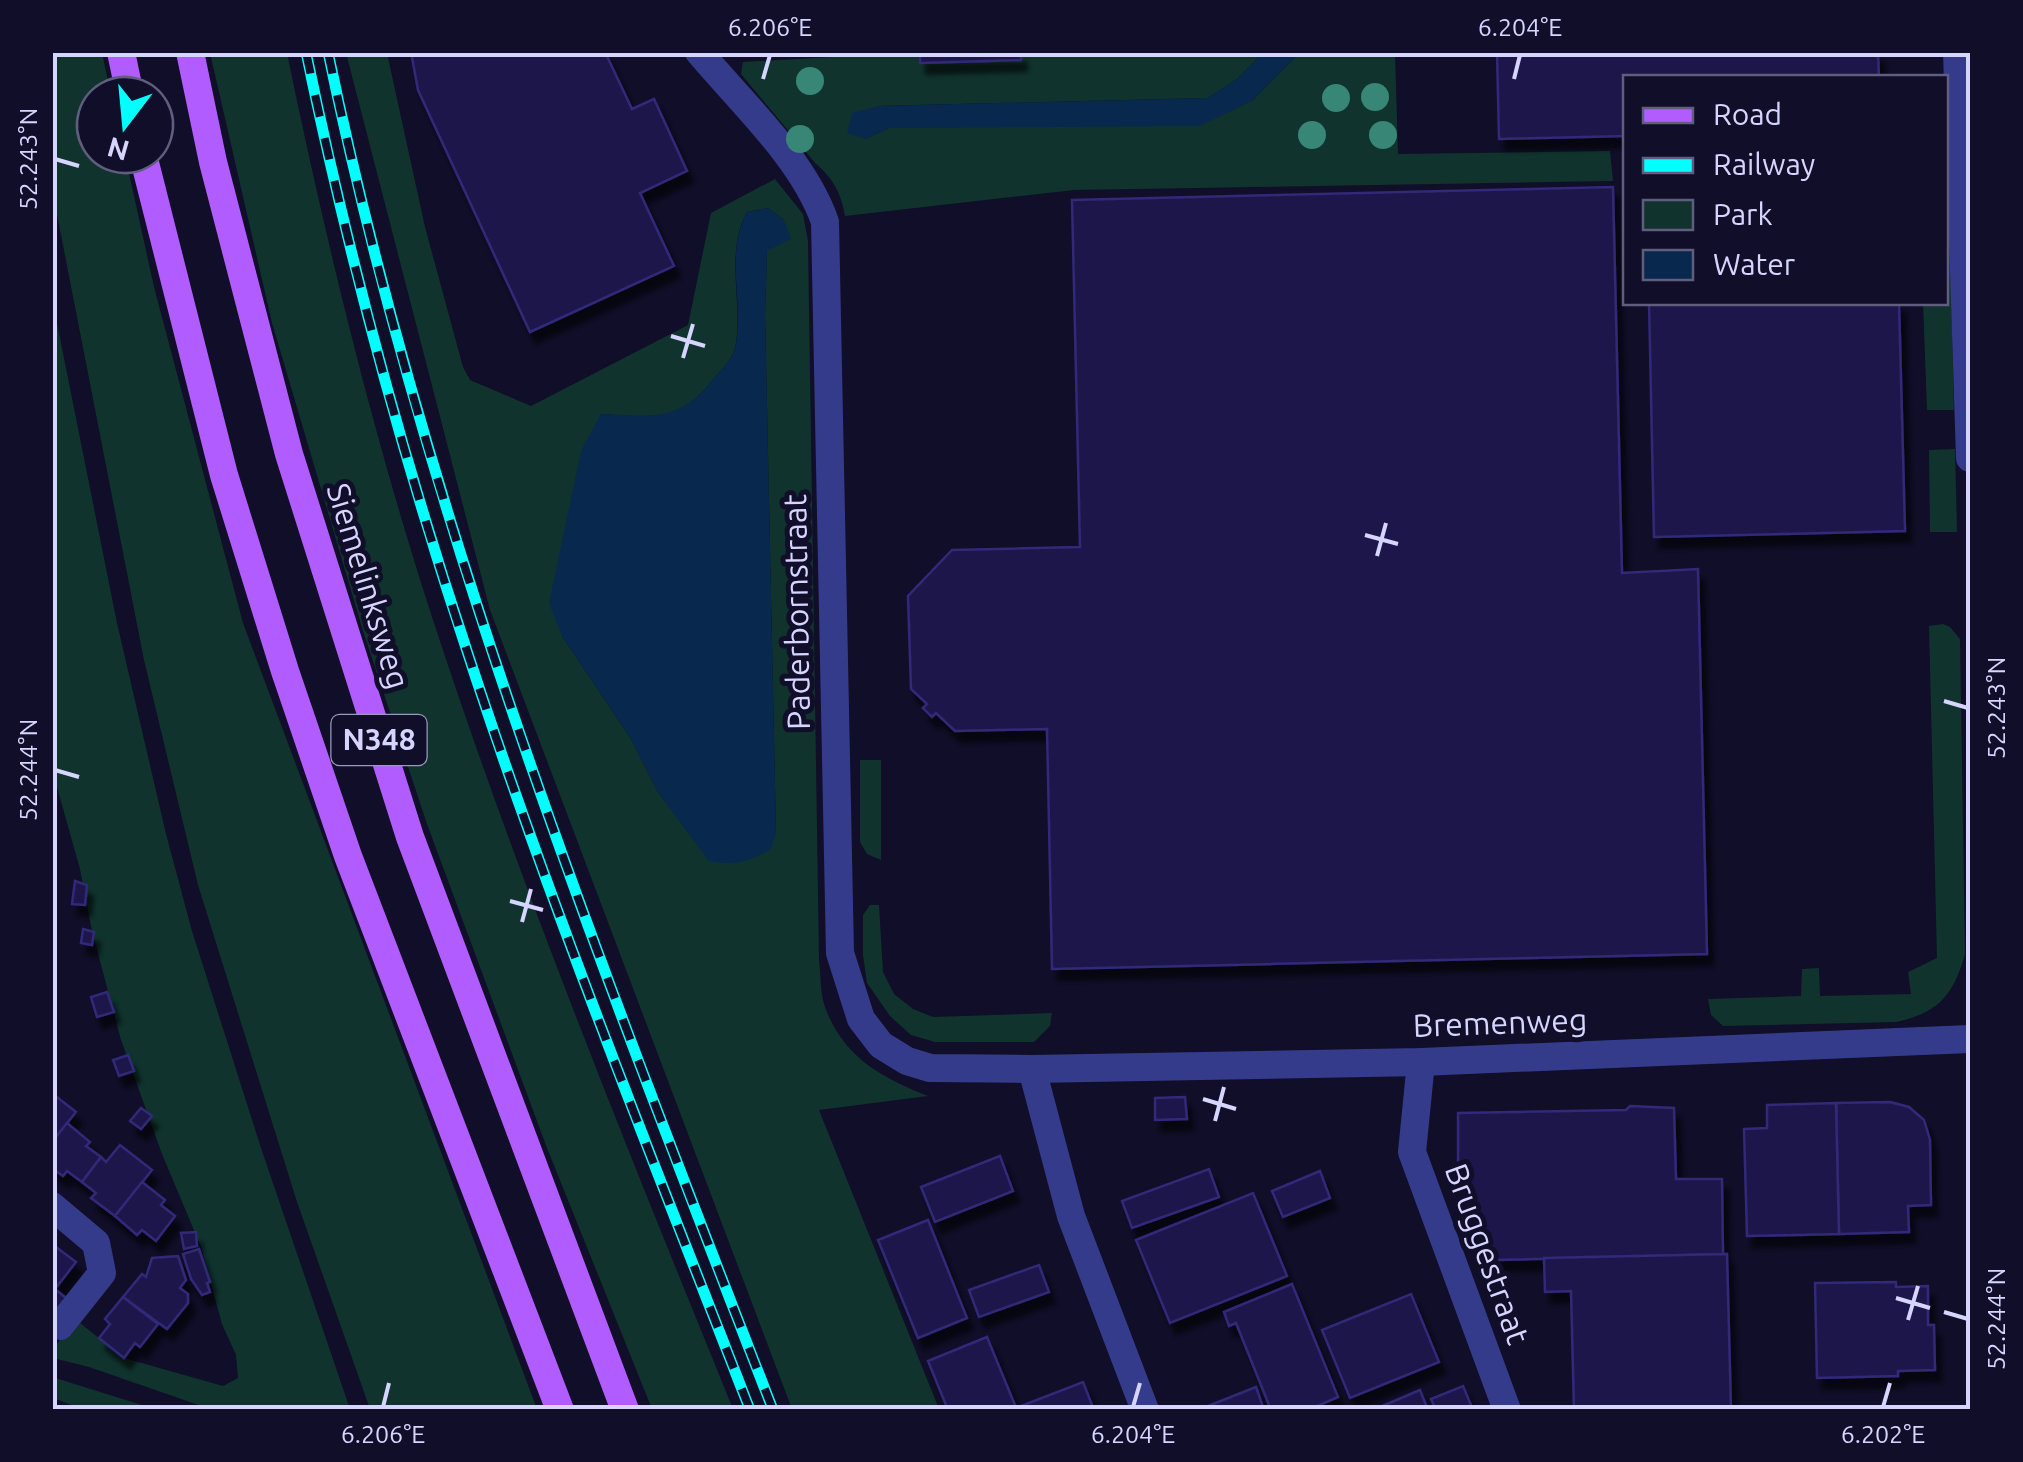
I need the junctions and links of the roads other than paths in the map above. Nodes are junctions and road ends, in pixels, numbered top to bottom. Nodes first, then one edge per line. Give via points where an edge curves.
1 (190, 52) edge
2 (699, 52) edge
3 (1957, 52) edge
4 (148, 175) edge
5 (1970, 458) edge
6 (1970, 1039) edge
7 (1420, 1062) junction
8 (1032, 1069) junction
9 (52, 1206) edge
10 (60, 1326) dead end
11 (560, 1410) edge
12 (625, 1410) edge
13 (1145, 1410) edge
14 (1507, 1410) edge

1 - 12 main road, Siemelinksweg / N348 via 290,454 410,836
2 - 8 street, Paderbornstraat via 796,168 825,222 840,953 848,987 881,1045 908,1061 930,1068
3 - 5 street
4 - 11 main road, N348 via 224,475 284,670 348,856
6 - 7 street, Bremenweg
7 - 8 street, Bremenweg
7 - 14 street, Bruggestraat via 1412,1152
8 - 13 street via 1071,1216
9 - 10 street via 96,1243 102,1273

